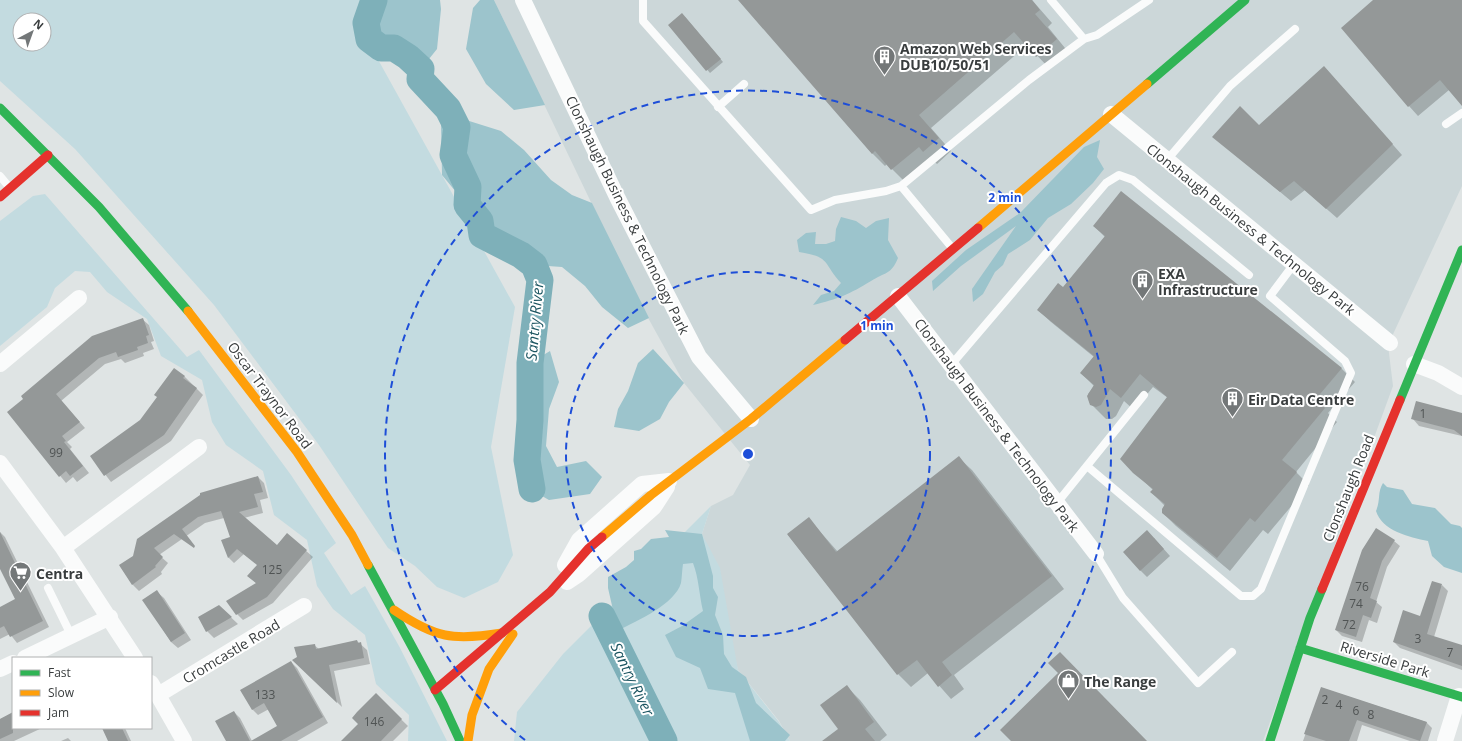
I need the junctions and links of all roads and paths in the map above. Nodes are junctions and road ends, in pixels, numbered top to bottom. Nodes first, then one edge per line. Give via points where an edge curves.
1 (523, 0) edge
2 (643, 0) edge
3 (1051, 0) edge
4 (1228, 0) edge
5 (1245, 0) edge
6 (1143, 2) edge
7 (1236, 8) junction
8 (1295, 29) dead end
9 (1084, 39) junction
10 (744, 84) dead end
11 (718, 107) junction
12 (0, 108) edge
13 (1462, 113) edge
14 (1111, 114) junction
15 (1446, 124) dead end
16 (48, 155) junction
17 (1167, 160) junction
18 (0, 176) edge
19 (901, 186) junction
20 (10, 189) junction
21 (0, 197) edge
22 (954, 249) junction
23 (1462, 250) edge
24 (1294, 264) junction
25 (1249, 275) dead end
26 (898, 296) junction
27 (79, 298) dead end
28 (1390, 344) dead end
29 (0, 364) edge
30 (1414, 364) junction
31 (951, 365) junction
32 (1462, 387) edge
33 (1144, 396) dead end
34 (750, 419) junction
35 (199, 447) dead end
36 (1086, 466) junction
37 (2, 470) edge
38 (671, 481) junction
39 (1056, 502) junction
40 (63, 548) junction
41 (1096, 554) joint
42 (48, 588) dead end
43 (550, 592) junction
44 (304, 606) dead end
45 (391, 608) junction
46 (524, 615) junction
47 (110, 617) junction
48 (503, 633) junction
49 (72, 637) junction
50 (1300, 648) junction
51 (1232, 652) dead end
52 (27, 657) edge
53 (134, 657) edge
54 (12, 663) edge
55 (0, 669) edge
56 (155, 689) edge
57 (435, 690) junction
58 (1460, 697) edge
59 (184, 741) edge
60 (460, 741) edge
61 (468, 741) edge
62 (1270, 741) edge
63 (1445, 741) edge

1 - 34 street, Clonshaugh Business & Technology Park via 618,199 699,357
2 - 11 lane via 643,21
3 - 9 lane
4 - 7 lane
5 - 7 street
6 - 9 lane via 1097,35
7 - 14 street
8 - 17 lane via 1230,86
9 - 19 lane via 1029,80
10 - 11 lane
11 - 19 lane via 811,210 835,200
12 - 16 street, Oscar Traynor Road
13 - 15 lane
14 - 17 street, Clonshaugh Business & Technology Park
14 - 22 street
16 - 20 street
16 - 45 street, Oscar Traynor Road via 99,207 192,316 297,452 352,535
17 - 24 street, Clonshaugh Business & Technology Park
18 - 20 lane
19 - 22 lane
20 - 21 street
22 - 26 street
23 - 30 street, Clonshaugh Road
24 - 28 street, Clonshaugh Business & Technology Park
24 - 36 lane via 1270,296 1345,361 1351,373 1261,589 1253,596 1241,596
25 - 31 lane via 1133,180 1119,175 1106,183
26 - 31 street, Clonshaugh Business & Technology Park
26 - 34 street
27 - 29 street
30 - 32 street via 1438,373
30 - 50 street, Clonshaugh Road
31 - 39 street, Clonshaugh Business & Technology Park
33 - 36 lane
34 - 38 street
35 - 40 street
36 - 39 lane via 1062,498
37 - 40 street
38 - 43 street via 654,507 579,574
38 - 43 street via 642,484 579,540
39 - 41 street, Clonshaugh Business & Technology Park
40 - 47 street
41 - 51 lane via 1123,598 1198,683
42 - 49 lane
43 - 46 street
44 - 56 street, Cromcastle Road
45 - 48 street via 419,628 450,638 474,638
45 - 57 street, Oscar Traynor Road
46 - 48 street
46 - 61 street via 490,669 472,715
47 - 49 street
47 - 53 street
48 - 57 street
49 - 52 street
50 - 58 street, Riverside Park
50 - 62 street, Clonshaugh Road
54 - 55 street
56 - 59 street, Cromcastle Road
57 - 60 street, Oscar Traynor Road
58 - 63 street

